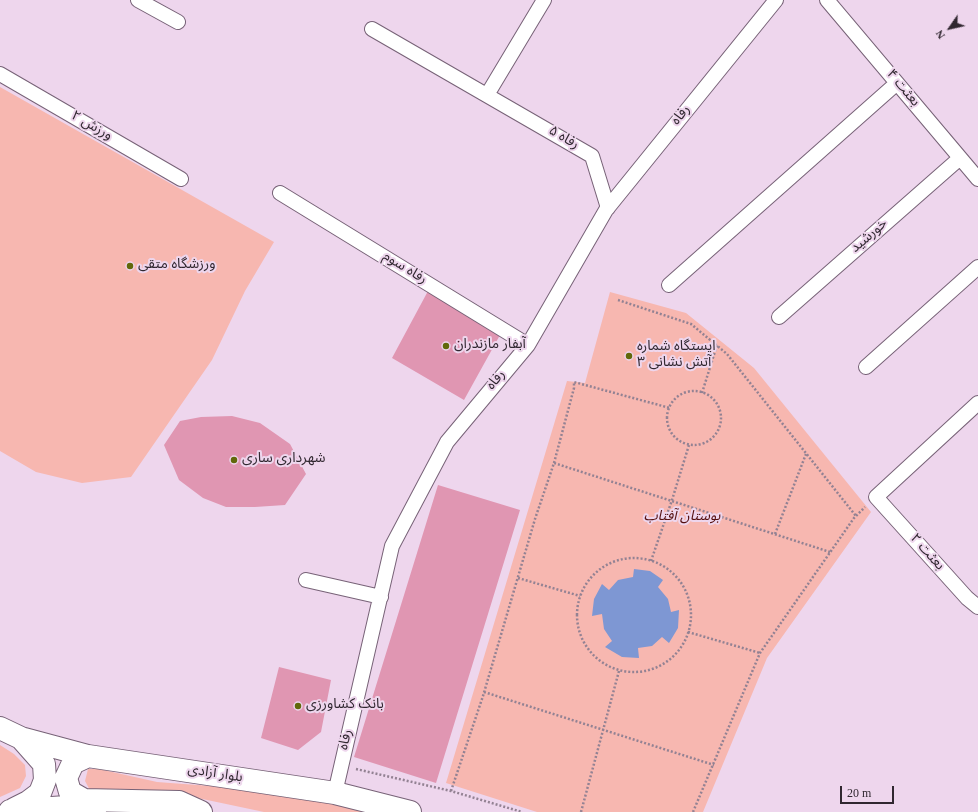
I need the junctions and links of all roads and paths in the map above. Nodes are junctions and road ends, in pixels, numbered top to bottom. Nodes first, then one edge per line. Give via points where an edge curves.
1 (138, 0) edge
2 (544, 0) edge
3 (776, 0) edge
4 (827, 0) edge
5 (178, 22) dead end
6 (372, 29) dead end
7 (0, 74) edge
8 (897, 83) junction
9 (487, 96) junction
10 (960, 158) junction
11 (181, 179) dead end
12 (978, 179) edge
13 (280, 193) dead end
14 (608, 208) junction
15 (978, 267) edge
16 (669, 285) dead end
17 (618, 300) dead end
18 (779, 317) dead end
19 (528, 345) junction
20 (717, 345) junction
21 (866, 367) dead end
22 (702, 393) junction
23 (978, 403) edge
24 (670, 408) junction
25 (689, 445) junction
26 (806, 453) junction
27 (554, 463) junction
28 (876, 497) junction
29 (672, 500) junction
30 (856, 516) junction
31 (775, 534) junction
32 (830, 552) junction
33 (651, 561) junction
34 (518, 578) junction
35 (306, 580) dead end
36 (580, 596) junction
37 (381, 597) junction
38 (978, 608) edge
39 (688, 632) junction
40 (760, 653) junction
41 (619, 671) junction
42 (484, 692) junction
43 (0, 728) edge
44 (603, 730) junction
45 (21, 738) junction
46 (88, 756) junction
47 (714, 765) junction
48 (342, 766) junction
49 (451, 791) junction
50 (335, 793) junction
51 (8, 812) edge
52 (143, 812) edge
53 (201, 812) edge
54 (410, 812) edge
55 (522, 812) edge
56 (581, 812) edge
57 (693, 812) edge

1 - 5 street
2 - 9 street
3 - 14 street, رفاه
4 - 8 street, بعثت ۴
6 - 9 street, رفاه ۵
7 - 11 street, ورزش ۲
8 - 10 street, بعثت ۴
8 - 16 street
9 - 14 street, رفاه ۵ via 592,156
10 - 12 street, بعثت ۴
10 - 18 street, خورشید
13 - 19 street, رفاه سوم
14 - 19 street, رفاه
15 - 21 street
17 - 20 path via 691,324
19 - 37 street, رفاه via 447,442 392,546
20 - 22 path
20 - 26 path
22 - 24 path via 695,391 681,395
22 - 25 path via 710,396 716,403 721,421 719,430 709,441 701,445
23 - 28 street
24 - 25 path via 670,430 676,438
24 - 27 path via 574,382
25 - 29 path
26 - 30 path
26 - 31 path
27 - 29 path
27 - 34 path
28 - 30 path
28 - 38 street, بعثت ۲
29 - 31 path
29 - 33 path
30 - 32 path
31 - 32 path
32 - 40 path
33 - 36 path via 630,558 611,562 596,571
33 - 39 path via 663,565 675,575 687,591 691,605 691,625
34 - 36 path
34 - 42 path
35 - 37 street
36 - 41 path via 576,620 583,643 596,659
37 - 48 street, رفاه
39 - 40 path
39 - 41 path via 682,648 669,662 651,671
40 - 47 path
41 - 44 path
42 - 44 path
42 - 49 path
43 - 45 main road
44 - 47 path
44 - 56 path
45 - 46 main road, بلوار آزادی
45 - 51 main road via 44,764 45,780 40,793
46 - 50 main road, بلوار آزادی
46 - 53 main road via 74,763 66,778 70,792 84,800 179,802
47 - 57 path
48 - 49 path
48 - 50 street, رفاه
49 - 55 path
50 - 54 main road, بلوار آزادی
51 - 52 main road via 80,806

